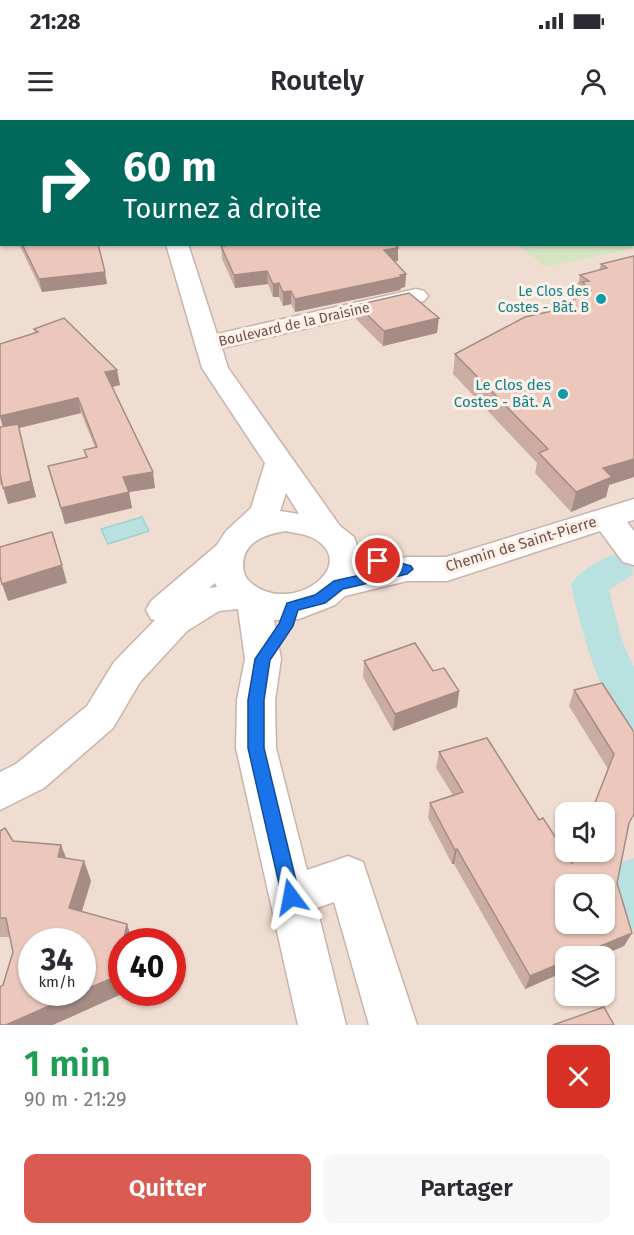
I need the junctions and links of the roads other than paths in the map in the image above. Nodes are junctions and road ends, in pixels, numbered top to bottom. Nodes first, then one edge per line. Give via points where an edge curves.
1 (178, 246) edge
2 (416, 296) edge
3 (208, 344) junction
4 (280, 463) junction
5 (621, 513) edge
6 (332, 535) junction
7 (237, 543) junction
8 (634, 554) edge
9 (407, 569) junction
10 (339, 585) junction
11 (249, 598) junction
12 (292, 607) junction
13 (263, 659) junction
14 (127, 672) junction
15 (0, 792) edge
16 (291, 897) junction
17 (322, 1025) edge
18 (393, 1025) edge

1 - 3 street, Boulevard de la Draisine
2 - 3 street, Boulevard de la Draisine
3 - 4 street, Boulevard de la Draisine via 215,368
4 - 6 street, Boulevard de la Draisine
4 - 7 street via 265,511
5 - 8 street
5 - 9 street, Chemin de Saint-Pierre via 447,569
6 - 7 street via 286,521 265,524
6 - 9 street, Chemin de Saint-Pierre via 378,561
6 - 10 street via 346,555 347,570
7 - 11 street via 225,565 227,576
7 - 14 street via 154,617 135,644
9 - 10 street, Chemin de Saint-Pierre
10 - 12 street via 320,599
11 - 12 street via 272,606
11 - 13 street
11 - 14 street via 211,600 175,622
12 - 13 street via 285,626
13 - 16 street via 256,700 256,748
14 - 15 street via 100,717 30,776
16 - 17 street
16 - 18 street via 348,876

